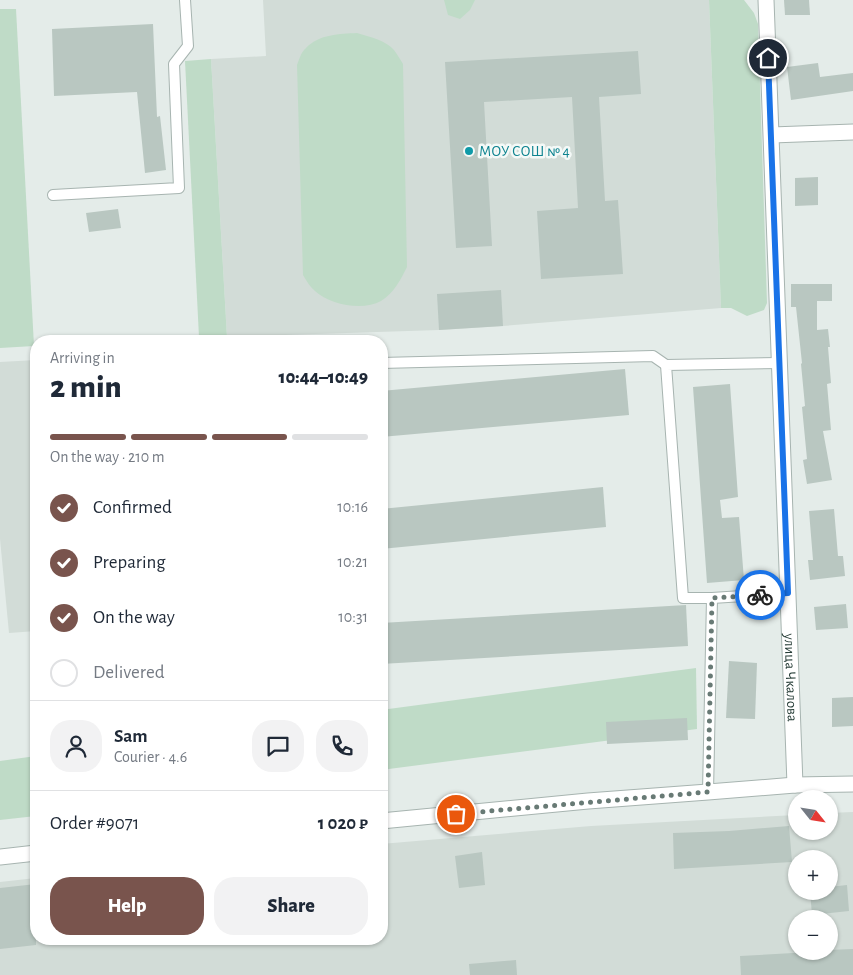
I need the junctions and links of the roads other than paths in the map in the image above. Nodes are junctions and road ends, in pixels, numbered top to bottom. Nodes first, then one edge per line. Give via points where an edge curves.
1 (185, 0) edge
2 (766, 0) edge
3 (853, 132) edge
4 (772, 135) junction
5 (53, 196) dead end
6 (388, 363) edge
7 (780, 363) junction
8 (666, 365) junction
9 (788, 593) junction
10 (712, 598) junction
11 (853, 784) edge
12 (796, 785) junction
13 (708, 792) junction
14 (388, 820) edge
15 (30, 854) edge
16 (0, 857) edge

1 - 5 lane via 188,46 174,64 179,188
2 - 4 street, улица Чкалова
3 - 4 street
4 - 7 street, улица Чкалова
6 - 8 lane via 653,356
7 - 8 lane
7 - 9 street, улица Чкалова
8 - 10 lane via 683,598
9 - 10 lane
9 - 12 street, улица Чкалова
10 - 13 lane
11 - 12 street
12 - 13 street
13 - 14 street
15 - 16 street

